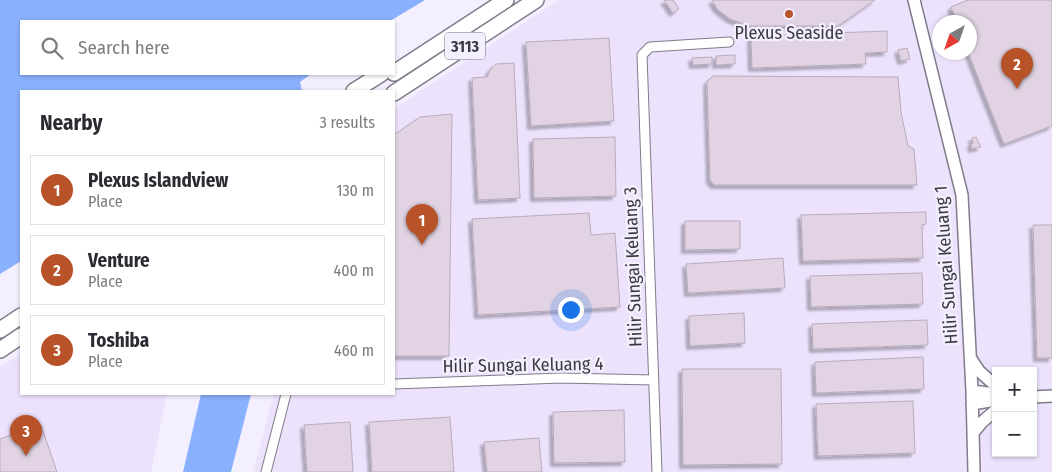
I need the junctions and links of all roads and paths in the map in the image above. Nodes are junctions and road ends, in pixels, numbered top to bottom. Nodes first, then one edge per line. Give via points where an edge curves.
1 (492, 0) edge
2 (506, 0) edge
3 (525, 0) edge
4 (536, 0) edge
5 (914, 0) edge
6 (729, 42) dead end
7 (395, 65) edge
8 (395, 73) edge
9 (380, 75) edge
10 (391, 75) edge
11 (362, 89) edge
12 (387, 90) edge
13 (395, 92) edge
14 (20, 308) edge
15 (20, 317) edge
16 (0, 321) edge
17 (0, 330) edge
18 (20, 330) edge
19 (20, 337) edge
20 (0, 343) edge
21 (0, 350) edge
22 (970, 358) junction
23 (654, 380) junction
24 (992, 382) edge
25 (395, 384) edge
26 (972, 391) junction
27 (992, 394) edge
28 (286, 395) edge
29 (1037, 396) edge
30 (1052, 396) edge
31 (992, 401) edge
32 (972, 404) junction
33 (994, 412) edge
34 (973, 433) junction
35 (266, 472) edge
36 (657, 472) edge
37 (974, 472) edge

1 - 7 highway, 3113
2 - 8 highway, 3113
3 - 12 highway, 3113
4 - 13 highway, 3113
5 - 22 street, Hilir Sungai Keluang 1 via 962,195
6 - 23 street, Hilir Sungai Keluang 3 via 650,47 645,50 642,61
9 - 11 highway, 3113
10 - 11 highway, 3113
14 - 16 highway
15 - 17 highway
18 - 20 highway
19 - 21 highway
22 - 24 street
22 - 26 street, Hilir Sungai Keluang 1
23 - 25 street, Hilir Sungai Keluang 4 via 561,378
23 - 36 street, Hilir Sungai Keluang 3
26 - 27 street
26 - 32 street, Hilir Sungai Keluang 1
28 - 35 street
29 - 30 street
31 - 32 street
32 - 34 street, Hilir Sungai Keluang 1
33 - 34 street
34 - 37 street, Hilir Sungai Keluang 1

